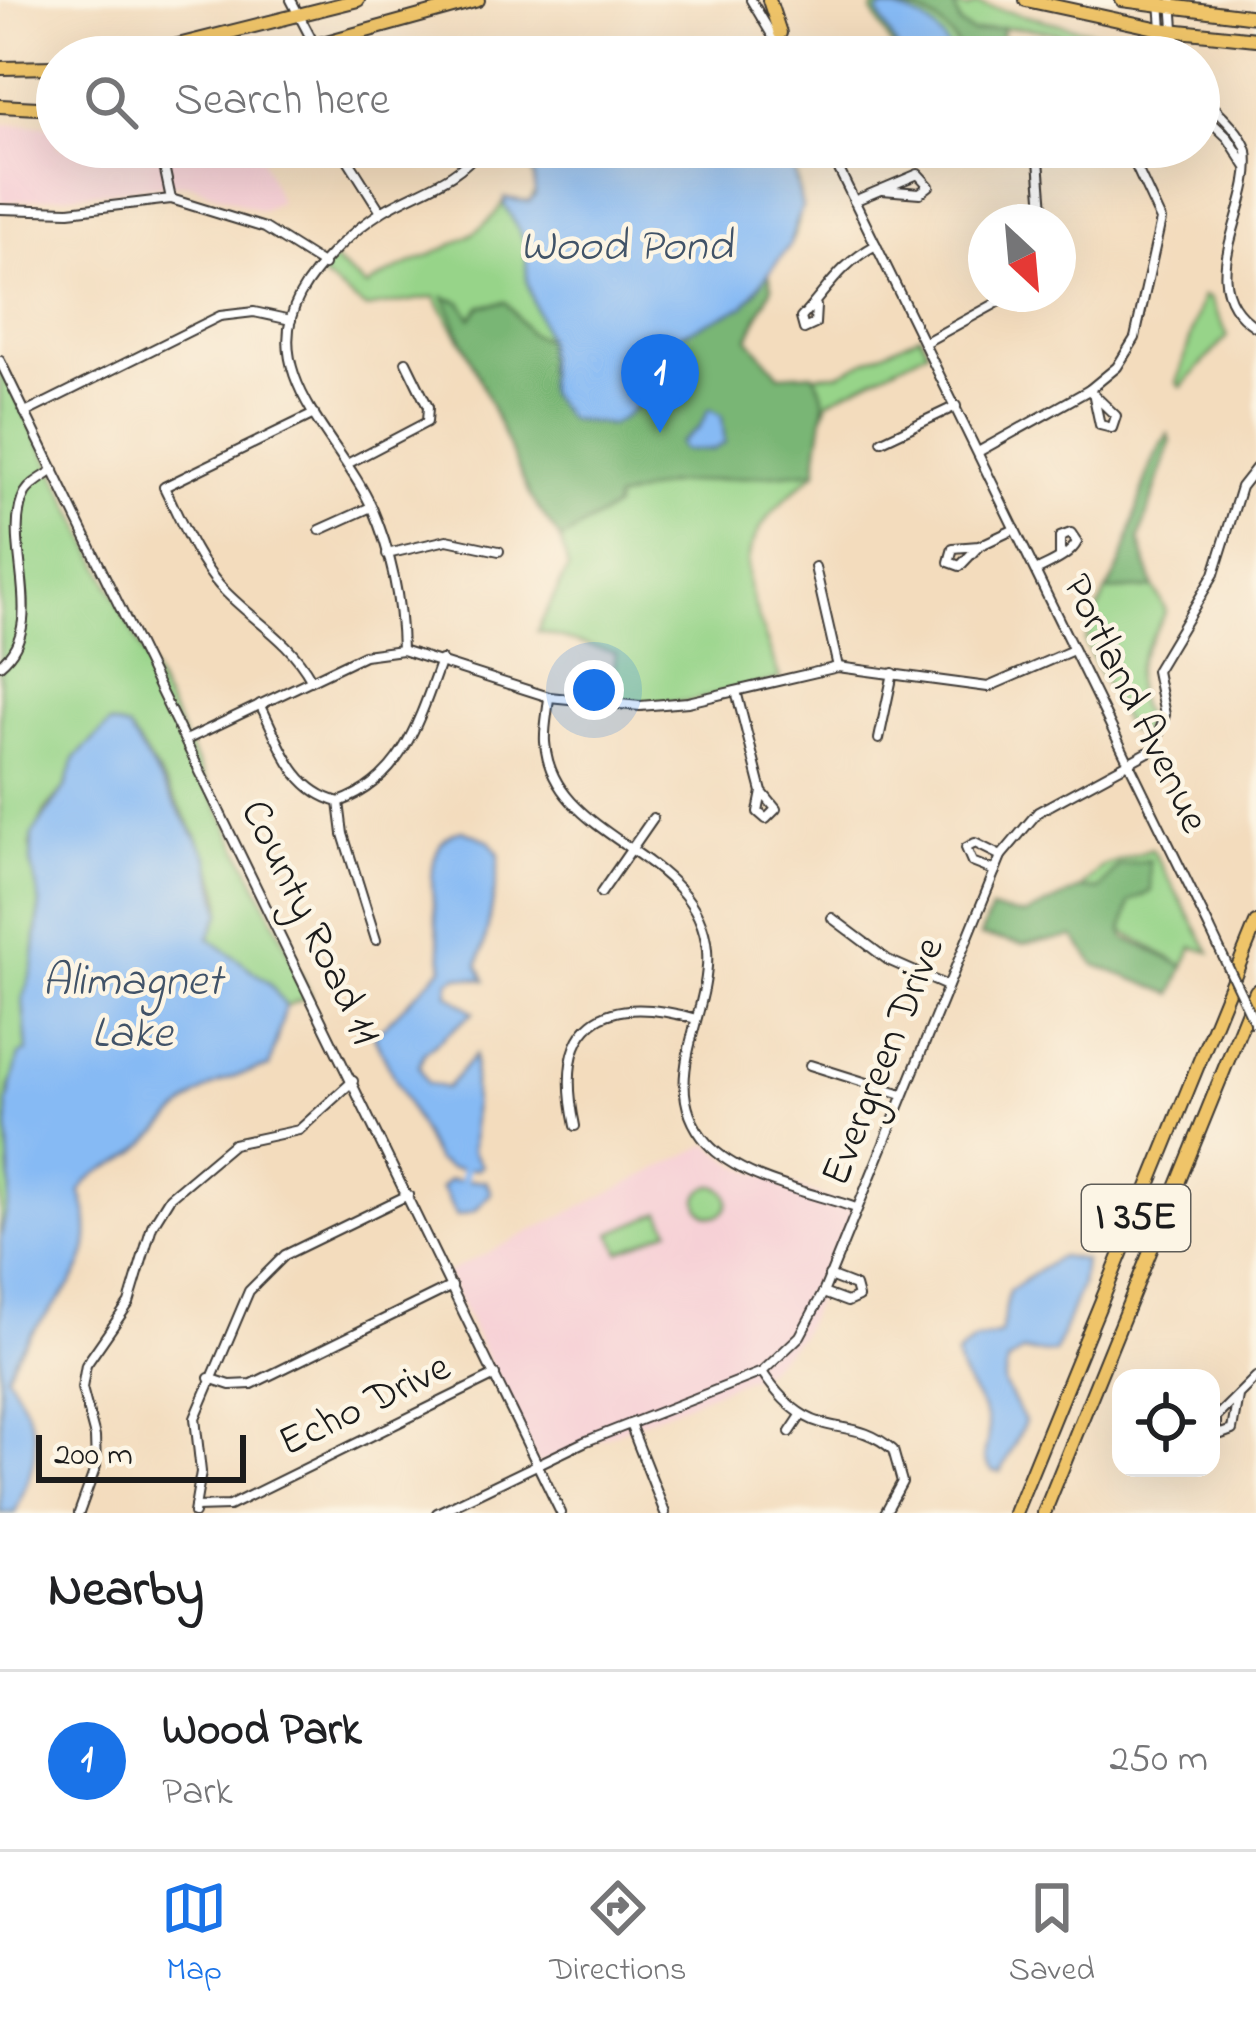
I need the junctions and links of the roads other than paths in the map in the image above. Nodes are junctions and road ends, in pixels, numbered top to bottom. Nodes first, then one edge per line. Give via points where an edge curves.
1 (291, 0) edge
2 (358, 0) edge
3 (478, 0) edge
4 (751, 0) edge
5 (767, 0) edge
6 (1026, 0) edge
7 (1122, 0) edge
8 (1166, 4) edge
9 (298, 14) junction
10 (1256, 17) edge
11 (1166, 30) junction
12 (780, 33) joint
13 (215, 36) edge
14 (310, 36) edge
15 (344, 36) edge
16 (772, 36) edge
17 (780, 36) edge
18 (1166, 36) edge
19 (1168, 36) edge
20 (1256, 39) edge
21 (36, 67) edge
22 (0, 68) edge
23 (0, 106) edge
24 (36, 108) edge
25 (1220, 116) edge
26 (1220, 130) edge
27 (1247, 167) junction
28 (164, 168) edge
29 (353, 168) edge
30 (465, 168) edge
31 (838, 168) edge
32 (1040, 168) edge
33 (1138, 168) edge
34 (882, 190) junction
35 (171, 199) junction
36 (854, 201) junction
37 (1043, 204) edge
38 (0, 209) edge
39 (381, 212) junction
40 (876, 245) junction
41 (324, 265) junction
42 (816, 306) dead end
43 (981, 312) edge
44 (291, 320) junction
45 (1256, 327) edge
46 (924, 344) junction
47 (0, 361) edge
48 (406, 362) dead end
49 (956, 406) junction
50 (25, 412) junction
51 (314, 414) junction
52 (882, 441) dead end
53 (977, 452) junction
54 (346, 464) junction
55 (1256, 467) edge
56 (54, 470) junction
57 (371, 508) junction
58 (1016, 529) junction
59 (320, 530) dead end
60 (979, 546) dead end
61 (499, 551) dead end
62 (387, 554) junction
63 (1060, 557) dead end
64 (815, 567) dead end
65 (1036, 571) junction
66 (402, 650) junction
67 (1072, 650) junction
68 (441, 660) junction
69 (0, 665) edge
70 (838, 667) junction
71 (893, 673) junction
72 (311, 680) junction
73 (736, 691) junction
74 (549, 697) junction
75 (260, 704) junction
76 (879, 739) dead end
77 (186, 740) junction
78 (1130, 763) junction
79 (762, 792) dead end
80 (339, 802) junction
81 (652, 818) dead end
82 (632, 847) junction
83 (1001, 856) junction
84 (995, 871) junction
85 (601, 892) dead end
86 (832, 918) dead end
87 (1256, 922) edge
88 (376, 940) dead end
89 (947, 986) junction
90 (1256, 991) edge
91 (697, 1019) junction
92 (1256, 1026) edge
93 (810, 1065) dead end
94 (353, 1081) junction
95 (902, 1094) junction
96 (575, 1126) dead end
97 (408, 1195) junction
98 (856, 1208) junction
99 (829, 1276) junction
100 (452, 1286) junction
101 (823, 1293) junction
102 (762, 1372) junction
103 (495, 1376) junction
104 (1256, 1377) edge
105 (209, 1378) junction
106 (1238, 1396) junction
107 (800, 1417) junction
108 (630, 1424) junction
109 (790, 1432) dead end
110 (538, 1465) junction
111 (195, 1510) edge
112 (79, 1513) edge
113 (437, 1513) edge
114 (561, 1513) edge
115 (665, 1513) edge
116 (885, 1513) edge
117 (1015, 1513) edge
118 (1044, 1513) edge

1 - 9 street
2 - 9 highway
3 - 15 highway
4 - 16 street
5 - 12 highway
6 - 11 highway
7 - 8 highway
8 - 10 highway
8 - 11 street
9 - 13 highway
9 - 14 street
11 - 18 street
11 - 19 street
11 - 20 highway
12 - 17 street
21 - 22 highway
23 - 24 highway
25 - 27 street via 1238,135
26 - 27 street
27 - 45 street via 1227,283 1233,306
28 - 35 street
29 - 39 street
30 - 39 street
31 - 36 street, Portland Avenue
32 - 37 street
33 - 53 street via 1158,207 1161,235 1135,338 1092,394
34 - 34 street via 920,194 929,186 918,174
34 - 36 street
35 - 38 street via 69,211
35 - 41 street via 266,228
36 - 40 street, Portland Avenue
39 - 41 street
40 - 42 street via 834,273
40 - 46 street, Portland Avenue
41 - 44 street
43 - 46 street
44 - 50 street via 254,311 220,316
44 - 51 street via 290,367
46 - 49 street, Portland Avenue
47 - 50 street, County Road 11
48 - 54 street via 427,422
49 - 52 street
49 - 53 street, Portland Avenue
50 - 56 street, County Road 11
51 - 54 street
51 - 72 street via 164,488 201,561 282,636
53 - 58 street, Portland Avenue
54 - 57 street
55 - 78 street via 1241,487 1214,574 1156,671 1161,739
56 - 69 street via 30,487 17,511 20,631
56 - 77 street, County Road 11
57 - 59 street
57 - 62 street
58 - 60 street
58 - 65 street, Portland Avenue
61 - 62 street via 447,540
62 - 66 street
63 - 65 street, Portland Avenue
64 - 70 street
65 - 67 street, Portland Avenue
66 - 68 street
66 - 72 street via 364,655
67 - 71 street via 988,687
67 - 78 street, Portland Avenue
68 - 74 street
68 - 80 street via 403,754 367,792
70 - 71 street
70 - 73 street
71 - 76 street
72 - 75 street
73 - 74 street via 640,706
73 - 79 street
74 - 82 street via 544,741 557,781 580,810
75 - 77 street
75 - 80 street via 300,784
77 - 94 street, County Road 11
78 - 83 street, Evergreen Drive via 1039,812
78 - 92 street, Portland Avenue, bridge
80 - 88 street
81 - 82 street
82 - 85 street
82 - 91 street via 675,881 700,921 708,966
83 - 84 street, Evergreen Drive
83 - 84 street via 975,843 966,848 972,862
84 - 89 street, Evergreen Drive
86 - 89 street via 888,960
87 - 117 highway, I 35E
89 - 95 street, Evergreen Drive
90 - 118 highway, I 35E
91 - 96 street via 637,1006 593,1023 570,1064
91 - 98 street via 683,1087 705,1141 739,1166
93 - 95 street
94 - 97 street, County Road 11
94 - 112 street via 299,1130 232,1144 161,1211 129,1303 86,1365 82,1388 96,1466
95 - 98 street, Evergreen Drive
97 - 100 street, County Road 11
97 - 105 street via 267,1268
98 - 99 street, Evergreen Drive
99 - 101 street, Evergreen Drive
99 - 101 street via 855,1286 858,1297 847,1302
100 - 103 street, County Road 11
100 - 105 street via 252,1384
101 - 102 street, Evergreen Drive via 800,1336
102 - 107 street
102 - 108 street, Evergreen Drive
103 - 110 street, County Road 11
103 - 111 street, Echo Drive via 229,1506
104 - 106 street
105 - 111 street via 195,1418
106 - 106 street via 1216,1417 1221,1434 1232,1430
107 - 109 street
107 - 116 street via 893,1450 902,1482
108 - 110 street, Evergreen Drive
108 - 115 street
110 - 113 street, Evergreen Drive
110 - 114 street, County Road 11

